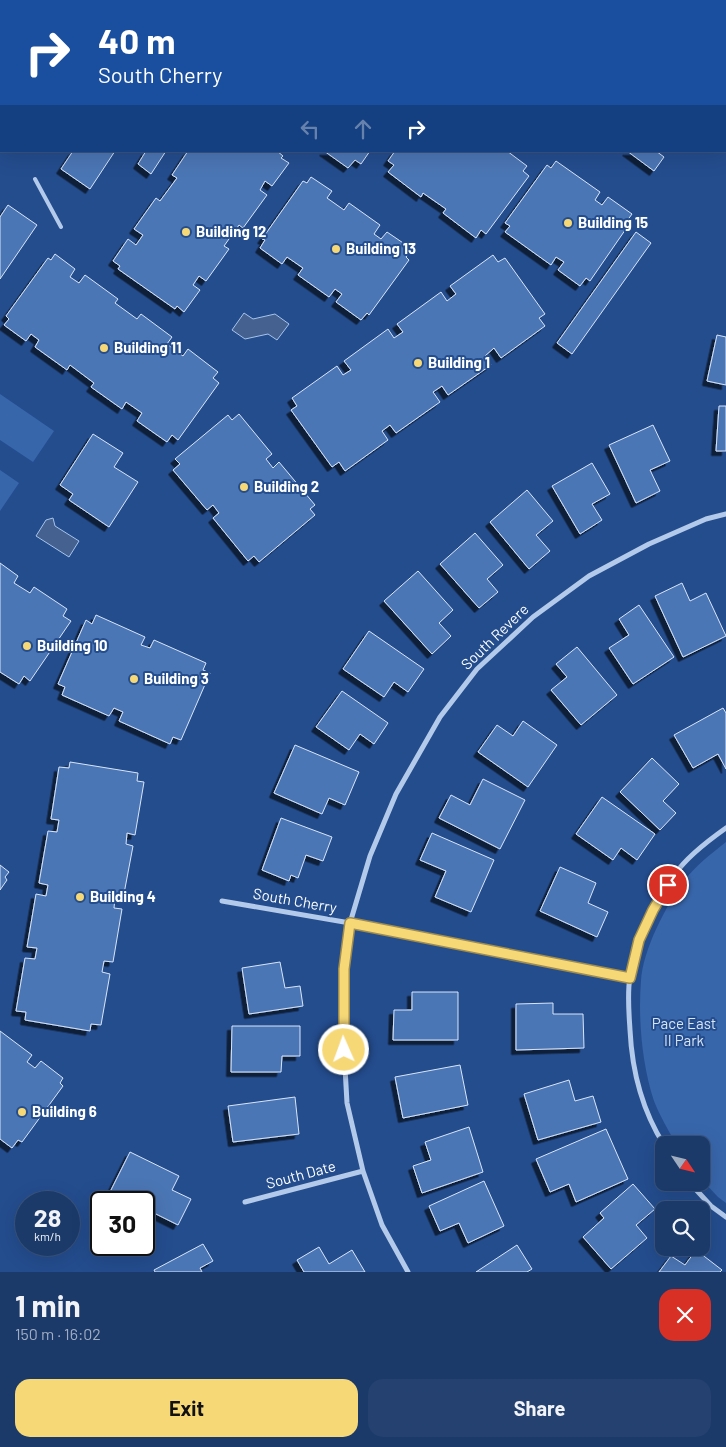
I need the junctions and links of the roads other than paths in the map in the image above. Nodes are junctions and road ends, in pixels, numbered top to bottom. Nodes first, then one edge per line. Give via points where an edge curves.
1 (35, 179) dead end
2 (61, 227) dead end
3 (726, 514) edge
4 (726, 828) edge
5 (222, 901) dead end
6 (350, 923) junction
7 (630, 978) junction
8 (659, 1136) edge
9 (363, 1171) junction
10 (697, 1191) edge
11 (245, 1202) dead end
12 (726, 1217) edge
13 (408, 1272) edge

1 - 2 lane
3 - 6 street, South Revere via 706,519 649,544 589,576 533,617 477,669 440,717 396,794 370,856
4 - 7 street via 676,872 639,940
5 - 6 street, South Cherry
6 - 7 street, South Cherry
6 - 9 street via 344,969 343,1032 347,1103
7 - 8 street via 631,1056 644,1106
9 - 11 street, South Date
9 - 13 street via 382,1225
10 - 12 street

